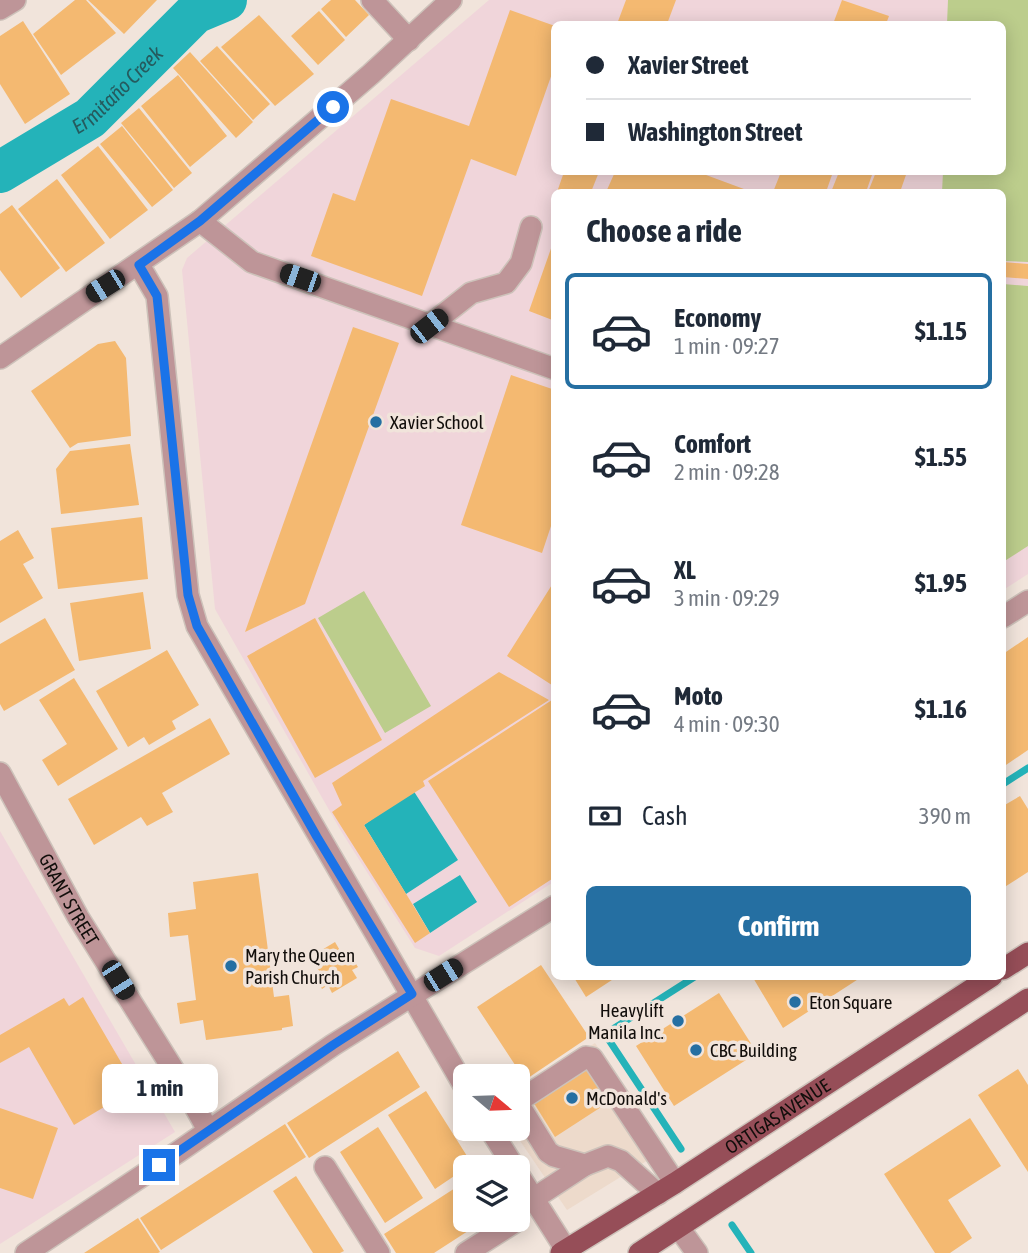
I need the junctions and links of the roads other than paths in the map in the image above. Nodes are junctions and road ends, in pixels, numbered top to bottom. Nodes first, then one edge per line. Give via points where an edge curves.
1 (15, 0) edge
2 (372, 0) edge
3 (451, 0) edge
4 (0, 9) edge
5 (409, 40) junction
6 (200, 221) junction
7 (531, 227) dead end
8 (139, 265) junction
9 (429, 326) junction
10 (0, 358) edge
11 (551, 368) edge
12 (1026, 607) edge
13 (1006, 616) edge
14 (0, 773) edge
15 (551, 908) edge
16 (1028, 953) edge
17 (1006, 967) edge
18 (986, 980) edge
19 (412, 994) junction
20 (1028, 999) edge
21 (453, 1069) edge
22 (208, 1130) junction
23 (585, 1164) junction
24 (325, 1167) dead end
25 (673, 1185) junction
26 (530, 1193) edge
27 (536, 1203) junction
28 (530, 1209) edge
29 (679, 1228) junction
30 (499, 1232) edge
31 (565, 1252) edge
32 (27, 1253) edge
33 (379, 1253) edge
34 (466, 1253) edge
35 (639, 1253) edge
36 (697, 1253) edge

1 - 4 street
2 - 5 street
3 - 5 street
5 - 6 street
6 - 8 street
6 - 9 street via 252,262
7 - 9 street via 521,263 506,283 471,293
8 - 10 street
8 - 19 street via 157,296 188,595 197,626
9 - 11 street
12 - 13 street
14 - 22 street, GRANT STREET via 78,917
15 - 19 street
16 - 17 main road
18 - 25 main road, ORTIGAS AVENUE
19 - 21 street
19 - 22 street
20 - 29 main road, ORTIGAS AVENUE
22 - 32 street
23 - 25 street via 608,1156
23 - 25 street via 548,1152 519,1105 586,1057 592,1058
23 - 27 street
24 - 33 street
25 - 31 main road, ORTIGAS AVENUE
26 - 27 street
27 - 28 street
27 - 31 street
29 - 35 main road, ORTIGAS AVENUE
29 - 36 street
30 - 34 street

